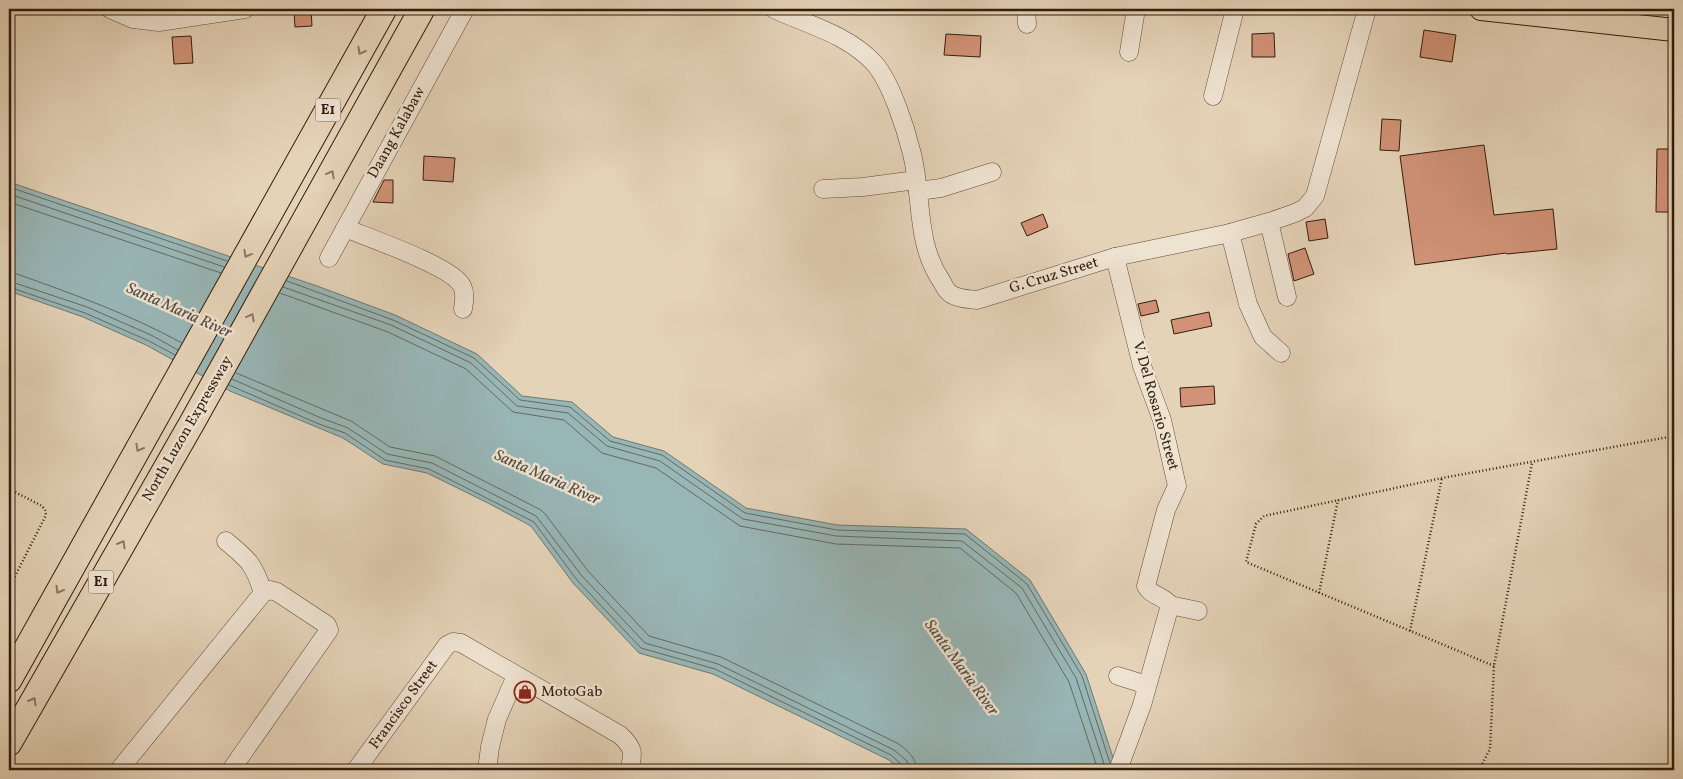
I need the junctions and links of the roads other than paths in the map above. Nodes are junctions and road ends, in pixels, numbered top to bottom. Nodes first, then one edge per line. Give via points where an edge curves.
1 (110, 9) edge
2 (245, 9) edge
3 (384, 9) edge
4 (422, 9) edge
5 (434, 9) edge
6 (465, 9) edge
7 (1136, 9) edge
8 (1235, 9) edge
9 (1367, 9) edge
10 (1489, 9) edge
11 (778, 10) edge
12 (1674, 30) edge
13 (408, 34) junction
14 (1129, 52) dead end
15 (1213, 96) dead end
16 (992, 172) dead end
17 (917, 186) junction
18 (823, 189) dead end
19 (1269, 222) junction
20 (345, 228) junction
21 (1230, 233) junction
22 (329, 258) dead end
23 (1115, 258) junction
24 (1287, 297) dead end
25 (463, 309) dead end
26 (1281, 353) dead end
27 (226, 541) dead end
28 (263, 593) junction
29 (1170, 605) junction
30 (1198, 611) dead end
31 (516, 676) junction
32 (1118, 676) dead end
33 (9, 680) edge
34 (1147, 685) junction
35 (9, 743) edge
36 (119, 770) edge
37 (231, 770) edge
38 (356, 770) edge
39 (487, 770) edge
40 (629, 770) edge
41 (1118, 770) edge

1 - 2 street via 133,19 158,22
3 -> 33 highway, E1
4 - 13 highway, North Luzon Expressway / E1
5 - 13 highway
6 - 20 street, Daang Kalabaw
7 - 14 street
8 - 15 street
9 - 19 street, G. Cruz Street via 1315,196 1305,208
10 - 12 main road
11 - 17 street, G. Cruz Street via 822,28 859,49 875,64 892,91 912,154
35 -> 13 highway, North Luzon Expressway / E1
16 - 17 street via 940,188
17 - 18 street
17 - 23 street, G. Cruz Street via 923,237 932,268 950,294 977,300
19 - 21 street, G. Cruz Street
19 - 24 street
20 - 22 street, Daang Kalabaw
20 - 25 street via 437,266 453,276 465,293
21 - 23 street, G. Cruz Street
21 - 26 street via 1248,304 1264,337
23 - 29 street, V. Del Rosario Street via 1142,366 1162,420 1177,486 1166,510 1146,586
27 - 28 street via 251,562
28 - 36 street
28 - 37 street via 277,592 327,625 329,630
29 - 30 street
29 - 34 street
31 - 38 street, Francisco Street via 461,643 447,644
31 - 39 street via 497,719
31 - 40 street via 620,735 630,745 633,757
32 - 34 street
34 - 41 street

